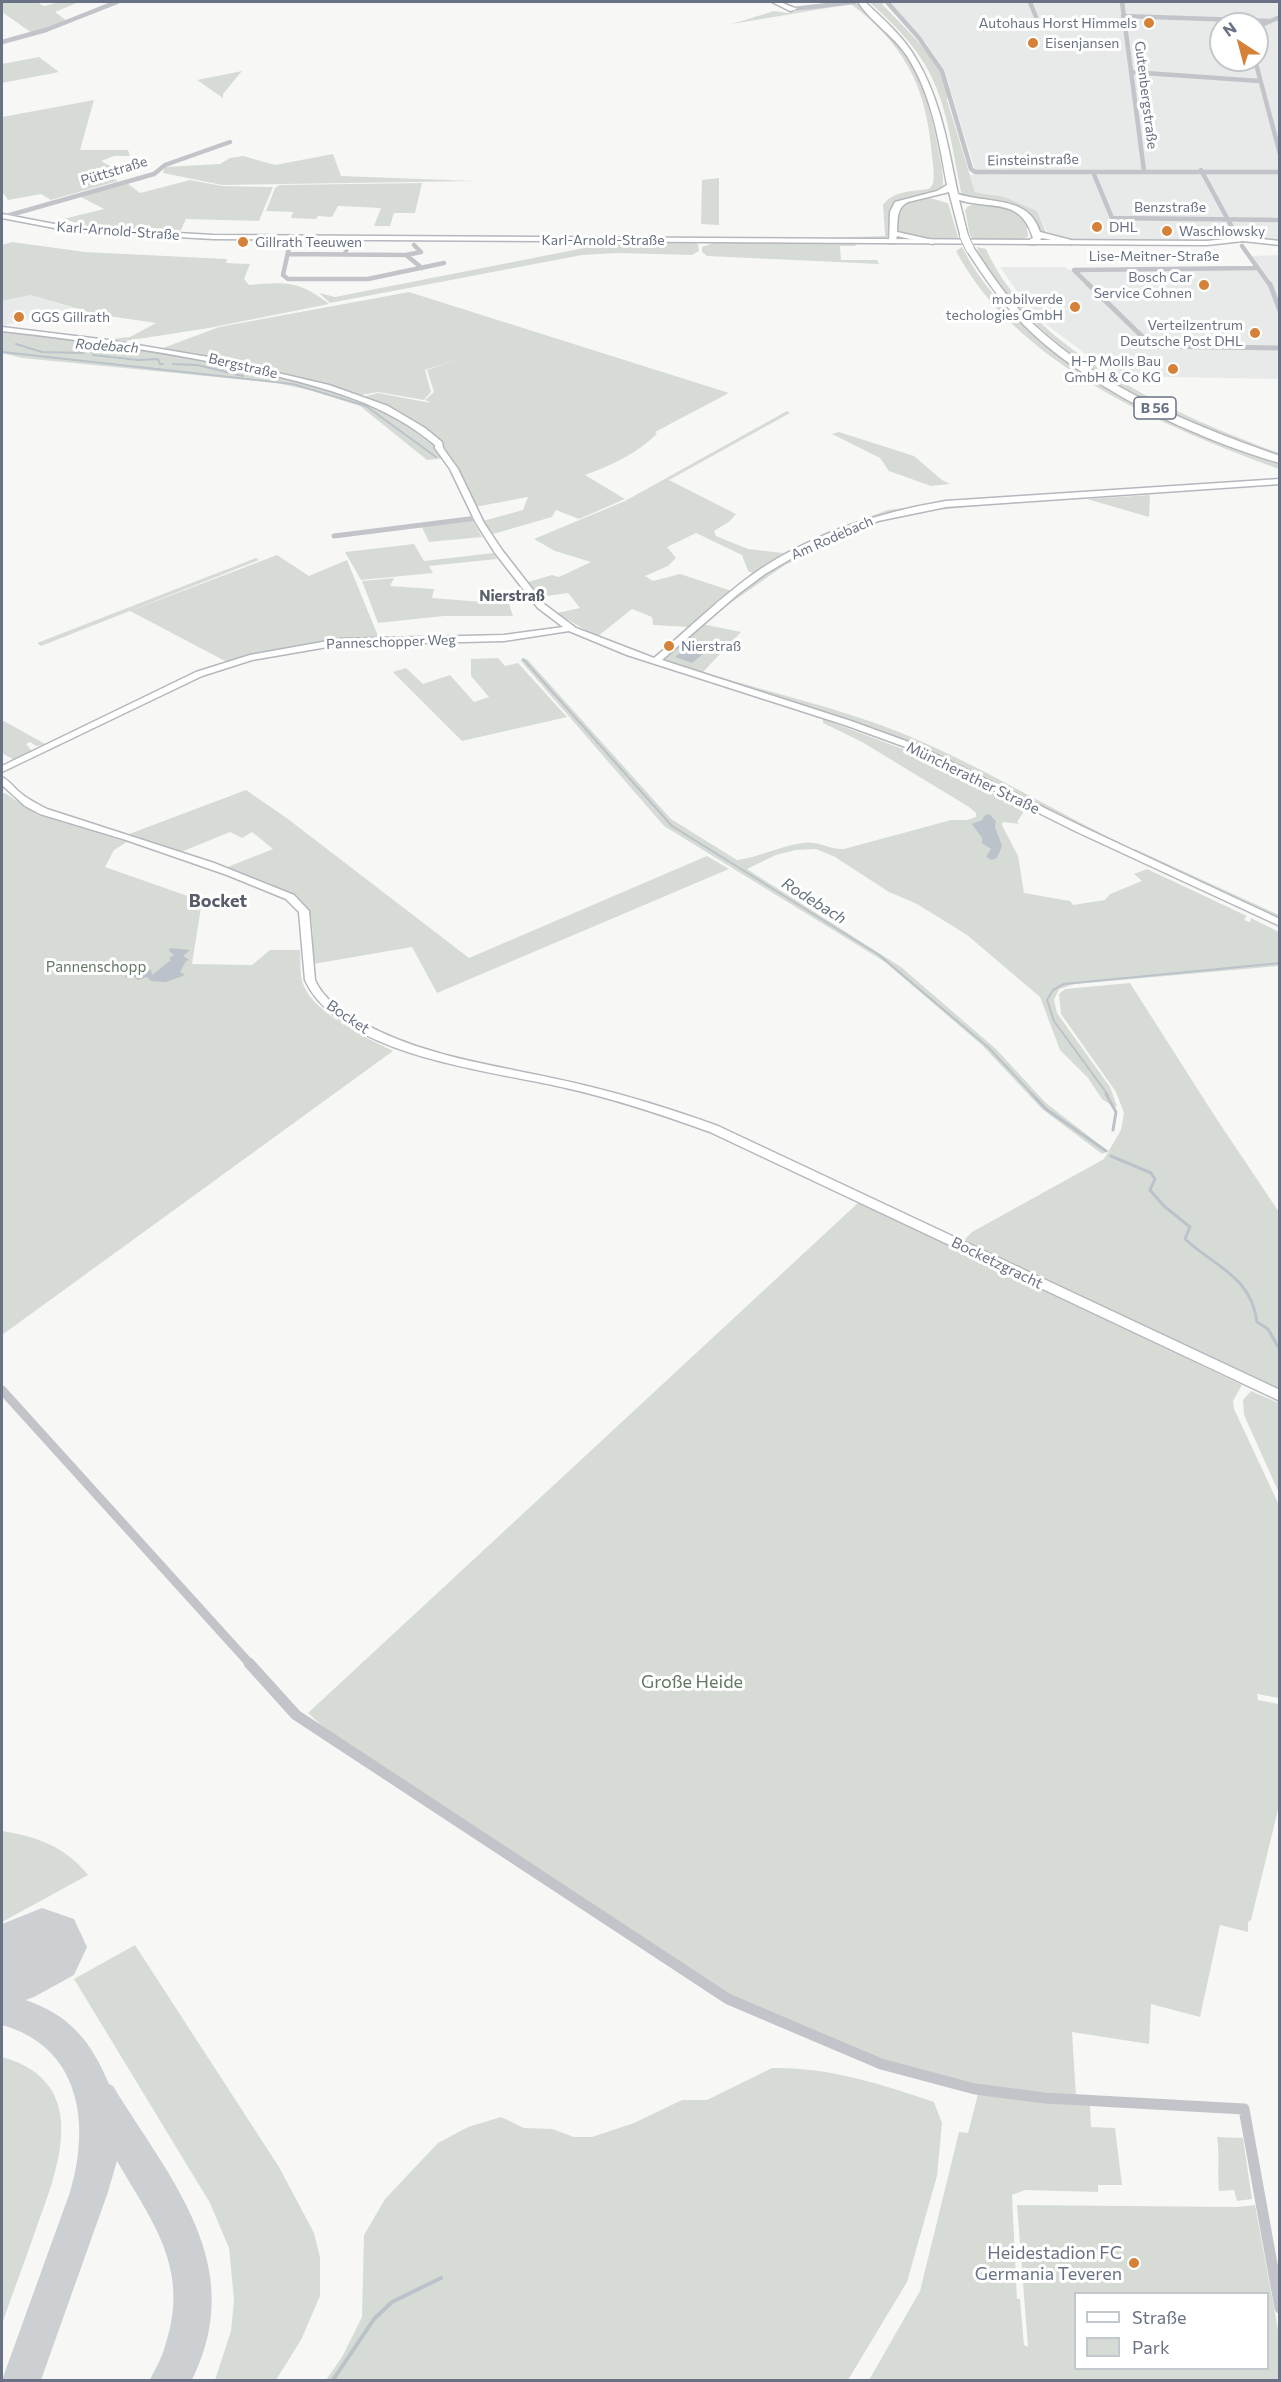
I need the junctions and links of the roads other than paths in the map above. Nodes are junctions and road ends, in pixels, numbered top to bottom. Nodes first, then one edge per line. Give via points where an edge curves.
1 (117, 2) edge
2 (775, 2) edge
3 (854, 2) edge
4 (887, 2) edge
5 (1030, 2) edge
6 (1122, 2) edge
7 (863, 3) edge
8 (793, 9) joint
9 (1124, 16) junction
10 (1280, 16) edge
11 (1036, 17) dead end
12 (1209, 19) edge
13 (1269, 21) edge
14 (2, 42) edge
15 (1131, 72) junction
16 (1257, 72) edge
17 (1259, 81) junction
18 (230, 142) dead end
19 (1280, 154) edge
20 (1201, 170) junction
21 (1093, 171) junction
22 (1144, 171) junction
23 (1280, 172) edge
24 (952, 185) junction
25 (918, 197) junction
26 (996, 202) junction
27 (956, 204) junction
28 (2, 217) edge
29 (1227, 219) junction
30 (1280, 220) edge
31 (1034, 233) junction
32 (895, 234) junction
33 (350, 239) junction
34 (930, 242) joint
35 (1068, 242) joint
36 (1243, 242) junction
37 (290, 243) dead end
38 (1276, 243) edge
39 (414, 245) dead end
40 (288, 254) junction
41 (345, 254) junction
42 (406, 255) junction
43 (444, 263) dead end
44 (422, 268) junction
45 (1256, 268) junction
46 (1280, 311) edge
47 (2, 329) edge
48 (1280, 348) edge
49 (1280, 460) edge
50 (1280, 481) edge
51 (477, 518) junction
52 (334, 537) dead end
53 (571, 628) junction
54 (656, 661) junction
55 (2, 769) edge
56 (2, 780) edge
57 (1280, 923) edge
58 (714, 1129) joint
59 (2, 1390) edge
60 (1280, 1396) edge
61 (1280, 2308) edge

1 - 14 street
2 - 8 highway
3 - 8 street
4 - 21 street, Einsteinstraße via 920,38 942,71 973,171
5 - 11 street
6 - 9 street, Gutenbergstraße
7 - 24 highway, B 56 via 900,39 929,87
9 - 12 street
9 - 15 street, Gutenbergstraße
10 - 13 street
15 - 17 street
15 - 22 street, Gutenbergstraße
16 - 17 street
17 - 19 street
18 - 28 street, Püttstraße via 163,165 154,174
20 - 22 street, Gutenbergstraße
20 - 23 street, Gutenbergstraße
20 - 29 street
21 - 22 street, Einsteinstraße
21 - 29 street, Benzstraße via 1110,218
24 - 25 highway via 941,193
24 - 27 highway, B 56
25 - 27 highway via 943,198
25 - 32 highway via 896,207
26 - 27 highway
26 - 27 highway
26 - 31 highway via 1021,210 1028,216
27 - 49 highway, B 56, bridge via 964,236 983,273 1013,311 1041,336 1084,367 1179,420
28 - 33 street, Karl-Arnold-Straße via 86,231
29 - 30 street, Benzstraße
29 - 36 street
31 - 34 street
31 - 35 highway
32 - 33 street, Karl-Arnold-Straße
32 - 34 highway
33 - 41 street
35 - 36 street
36 - 38 street
36 - 45 street
37 - 40 street
39 - 42 street via 421,252
40 - 41 street
40 - 44 street via 283,275 288,279 368,279
41 - 42 street
42 - 44 street
43 - 44 street
45 - 46 street via 1269,284
45 - 48 street, Lise-Meitner-Straße via 1074,270 1152,346
47 - 51 street, Bergstraße via 146,345 358,395 415,423 440,444
50 - 54 street, Am Rodebach via 946,504 900,511 854,527 762,572
51 - 52 street
51 - 53 street via 541,606
53 - 54 street
53 - 55 street, Panneschopper Weg via 504,638 339,642 260,655 199,674
54 - 57 street, Müncherather Straße via 914,747 1079,830
56 - 58 street, Bocket via 30,805 54,816 126,837 290,897 304,912 314,989 331,1007 382,1040 446,1062 623,1098
58 - 60 street, Bocketzgracht
59 - 61 street via 296,1715 728,1999 881,2064 975,2089 1045,2098 1245,2109

